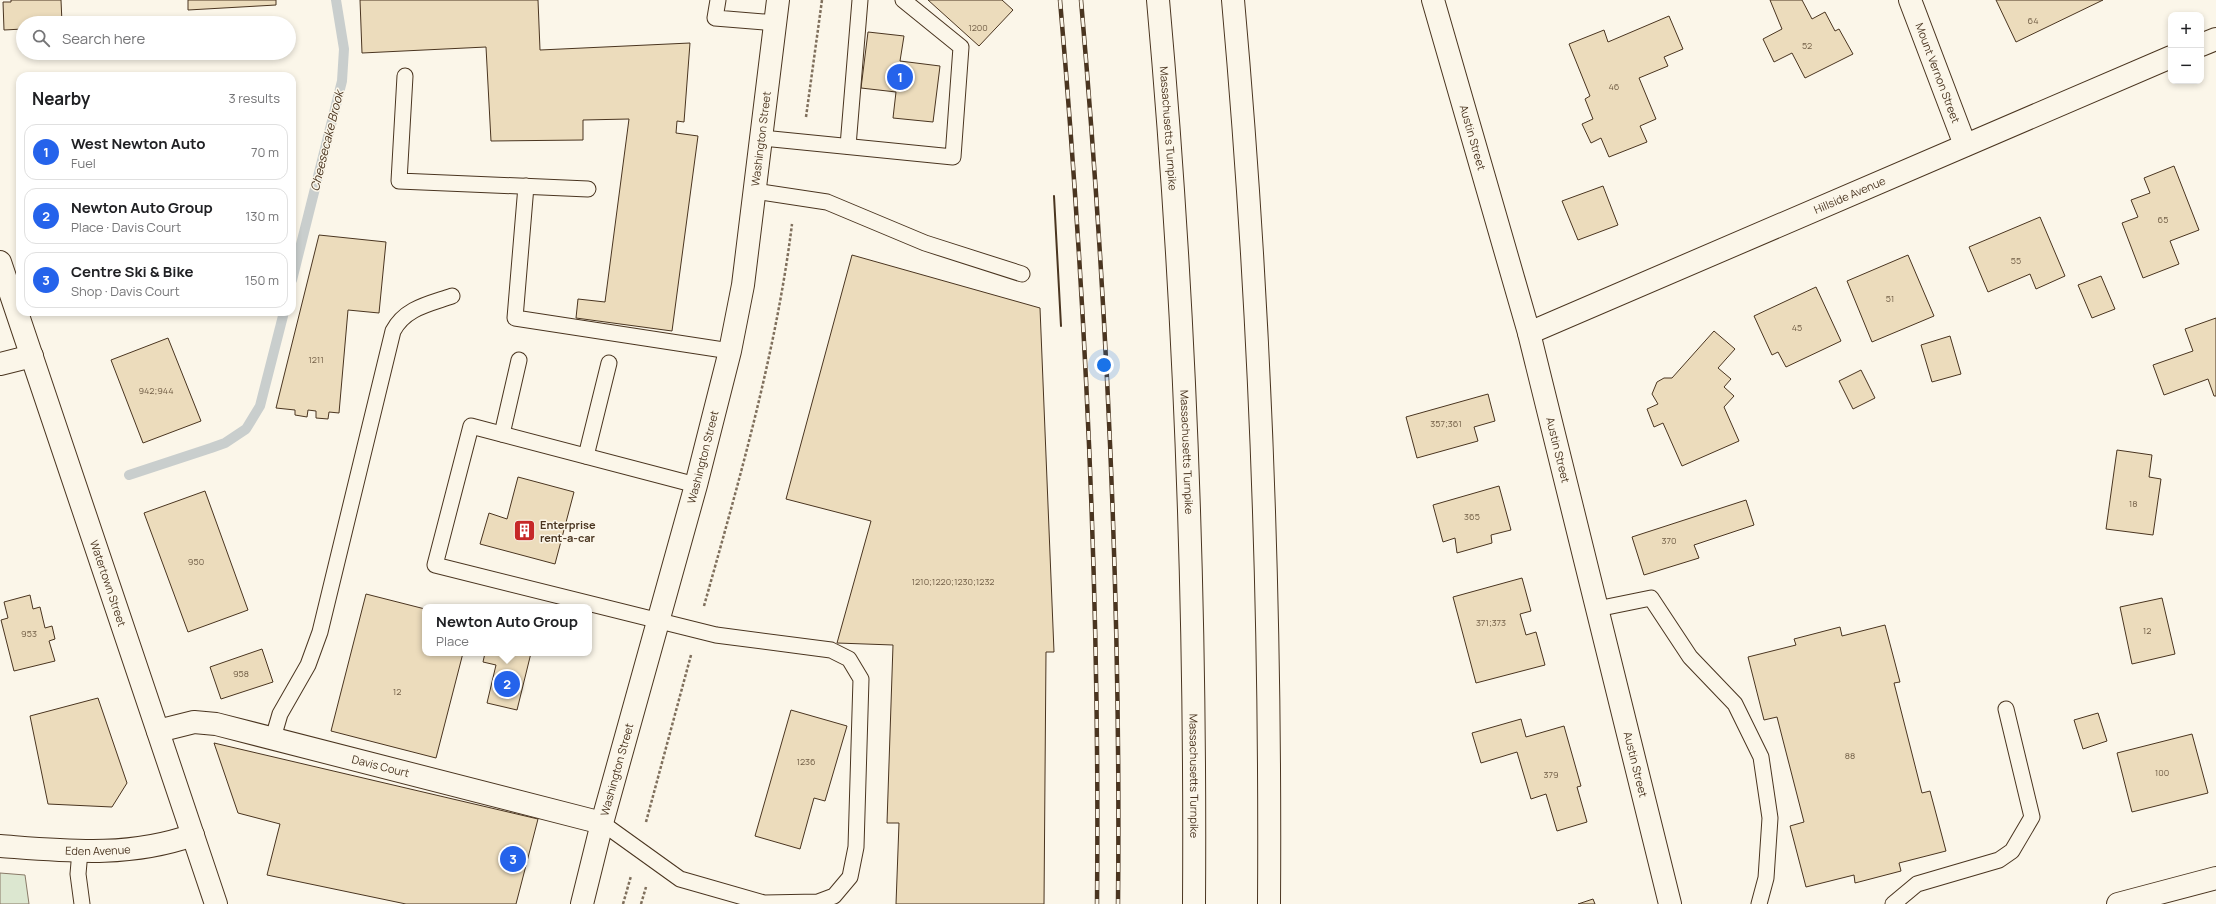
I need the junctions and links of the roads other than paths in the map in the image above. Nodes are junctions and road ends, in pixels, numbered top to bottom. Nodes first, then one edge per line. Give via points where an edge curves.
1 (718, 0) edge
2 (778, 0) edge
3 (860, 0) edge
4 (903, 0) edge
5 (1158, 0) edge
6 (1234, 0) edge
7 (1433, 0) edge
8 (1910, 0) edge
9 (776, 24) junction
10 (2216, 39) edge
11 (2204, 44) edge
12 (2168, 58) edge
13 (405, 76) dead end
14 (762, 138) junction
15 (1965, 145) junction
16 (848, 146) junction
17 (526, 186) junction
18 (588, 189) dead end
19 (755, 191) junction
20 (0, 262) edge
21 (1022, 274) dead end
22 (452, 296) dead end
23 (16, 309) edge
24 (18, 316) edge
25 (1529, 333) junction
26 (730, 351) junction
27 (32, 356) junction
28 (519, 360) dead end
29 (609, 363) dead end
30 (0, 364) edge
31 (502, 434) junction
32 (586, 456) junction
33 (696, 485) junction
34 (590, 604) edge
35 (592, 604) edge
36 (1597, 609) junction
37 (658, 621) junction
38 (2006, 710) dead end
39 (158, 731) junction
40 (273, 738) junction
41 (602, 823) junction
42 (193, 835) junction
43 (0, 846) edge
44 (80, 851) junction
45 (2216, 878) edge
46 (2145, 901) edge
47 (82, 904) edge
48 (216, 904) edge
49 (582, 904) edge
50 (1194, 904) edge
51 (1269, 904) edge
52 (1670, 904) edge
53 (1759, 904) edge
54 (1893, 904) edge
55 (2118, 904) edge

1 - 9 lane via 715,18
2 - 9 main road, Washington Street
3 - 16 lane
4 - 16 lane via 961,47 953,157
5 - 50 main road, Massachusetts Turnpike via 1180,308 1186,435 1193,691
6 - 51 main road via 1249,205 1262,460 1269,693
7 - 25 main road, Austin Street
8 - 15 main road, Mount Vernon Street
9 - 14 main road, Washington Street
10 - 11 main road
12 - 15 main road, Hillside Avenue
13 - 17 lane via 399,180
14 - 16 lane
14 - 19 main road, Washington Street
15 - 25 main road, Hillside Avenue
17 - 18 lane
17 - 26 lane via 515,318
19 - 21 lane via 827,202 908,237
19 - 26 main road, Washington Street via 743,286
20 - 23 main road, Watertown Street
22 - 40 lane via 408,312 393,331 320,632 308,665 280,714
24 - 27 main road, Watertown Street
25 - 36 main road, Austin Street
26 - 33 main road, Washington Street
27 - 30 main road
27 - 39 main road, Watertown Street
28 - 31 lane
29 - 32 lane
31 - 32 lane
31 - 34 lane via 471,426 435,565
32 - 33 lane
33 - 37 main road, Washington Street
35 - 37 lane
36 - 52 main road, Austin Street
36 - 53 lane via 1651,598 1690,657 1735,704 1761,757 1770,818 1766,878
37 - 41 main road, Washington Street
37 - 41 lane via 716,636 831,650 849,658 861,679 856,847 850,877 834,896 818,902 764,903 680,879
38 - 54 lane via 2032,817 2012,851 1999,860 1917,884
39 - 40 main road, Davis Court via 182,724 202,722
39 - 42 main road, Watertown Street
40 - 41 main road, Davis Court
41 - 49 main road, Washington Street
42 - 44 main road, Eden Avenue via 161,845 132,850
42 - 48 main road, Watertown Street
43 - 44 main road, Eden Avenue
44 - 47 lane via 78,874
45 - 46 main road
46 - 55 main road

